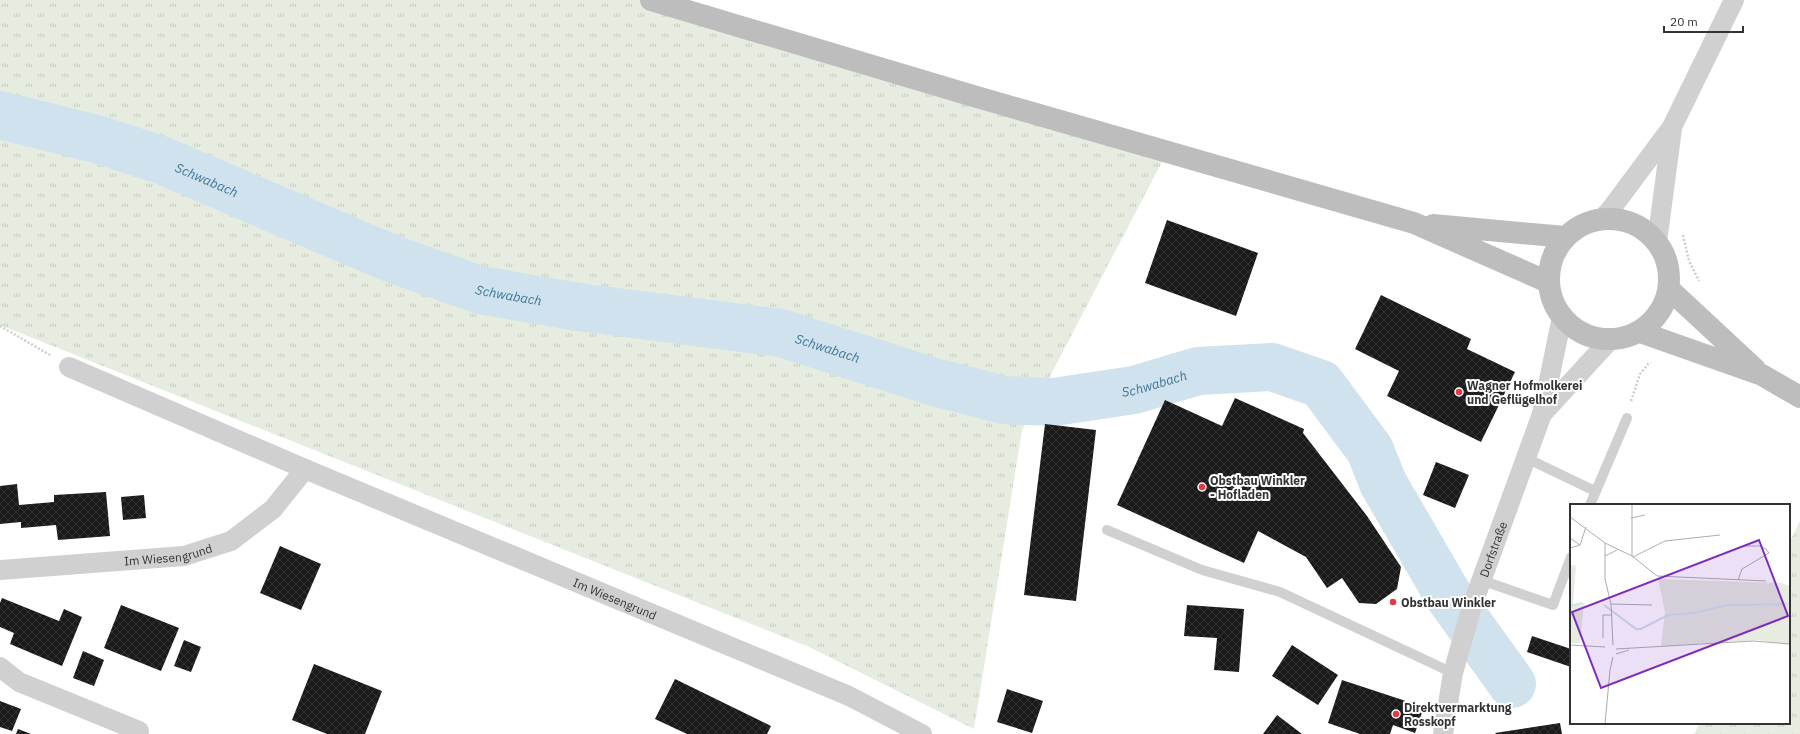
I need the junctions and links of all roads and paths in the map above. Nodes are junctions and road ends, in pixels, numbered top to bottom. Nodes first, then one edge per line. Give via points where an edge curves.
1 (651, 0) edge
2 (1734, 0) edge
3 (1672, 127) junction
4 (1602, 219) junction
5 (1414, 223) junction
6 (1565, 238) junction
7 (1657, 242) junction
8 (1548, 282) junction
9 (1669, 289) junction
10 (1562, 317) junction
11 (0, 326) edge
12 (1640, 332) junction
13 (1610, 340) junction
14 (69, 367) joint
15 (1762, 375) junction
16 (1800, 397) edge
17 (1542, 414) junction
18 (1627, 418) dead end
19 (1526, 458) junction
20 (305, 469) junction
21 (1595, 491) junction
22 (1590, 504) edge
23 (1108, 530) dead end
24 (1570, 559) edge
25 (0, 570) edge
26 (1481, 580) junction
27 (0, 667) edge
28 (1453, 673) junction
29 (139, 731) dead end
30 (922, 734) edge
31 (1444, 734) edge

1 - 5 main road
2 - 3 street
3 - 4 street
3 - 7 street
4 - 6 main road via 1582,225
4 - 7 main road via 1622,220 1642,228
5 - 6 main road
5 - 8 main road
6 - 8 main road via 1555,250
7 - 9 main road via 1666,256 1670,272
8 - 10 main road via 1552,301
9 - 12 main road via 1664,306 1654,320
9 - 15 main road
10 - 13 main road via 1575,330
10 - 17 street, Dorfstraße
11 - 14 path
12 - 13 main road
12 - 15 main road
13 - 17 street, Dorfstraße
14 - 20 street, Im Wiesengrund
15 - 16 main road
17 - 19 street, Dorfstraße
18 - 21 lane
19 - 21 lane
19 - 26 street, Dorfstraße
20 - 25 street, Im Wiesengrund via 273,509 231,541 184,556
20 - 30 street, Im Wiesengrund via 849,696
21 - 22 lane
23 - 28 lane via 1202,570 1280,592
24 - 26 lane via 1553,605
26 - 28 street, Dorfstraße
27 - 29 street via 19,682
28 - 31 street, Dorfstraße

